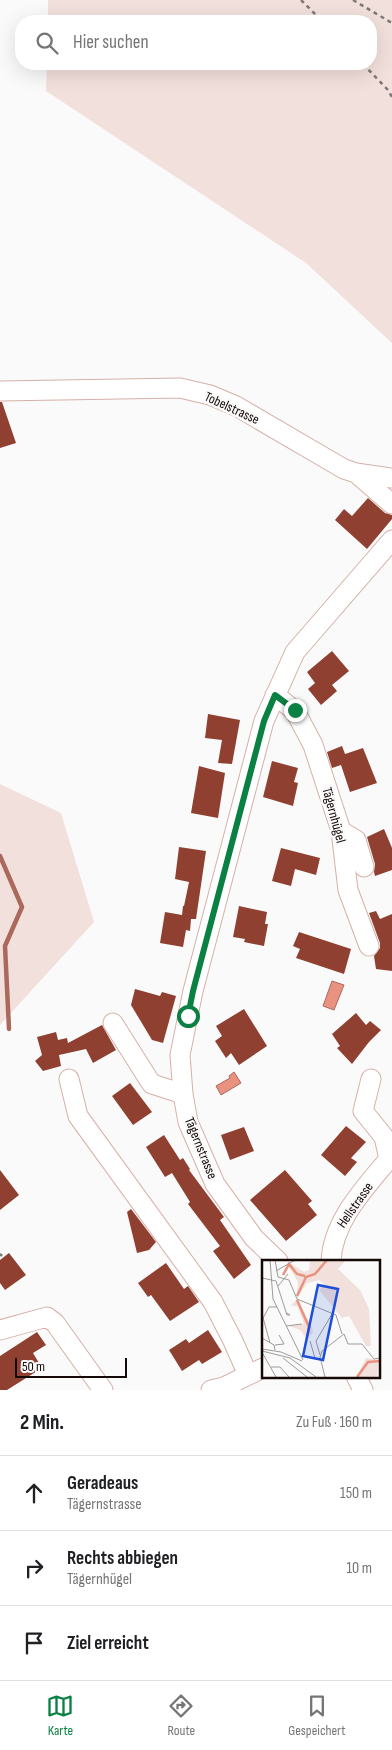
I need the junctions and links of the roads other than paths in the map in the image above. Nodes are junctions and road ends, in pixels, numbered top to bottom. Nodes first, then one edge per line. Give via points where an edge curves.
1 (0, 391) edge
2 (356, 474) junction
3 (392, 478) edge
4 (392, 504) edge
5 (392, 540) edge
6 (275, 695) junction
7 (341, 831) junction
8 (364, 867) dead end
9 (369, 946) dead end
10 (113, 1023) dead end
11 (69, 1079) dead end
12 (371, 1079) dead end
13 (183, 1094) junction
14 (390, 1157) edge
15 (277, 1260) edge
16 (331, 1260) edge
17 (0, 1330) edge
18 (255, 1372) edge
19 (357, 1378) edge
20 (103, 1390) edge
21 (211, 1390) edge
22 (363, 1390) edge

1 - 2 street, Tobelstrasse via 180,388 210,395 236,406
2 - 3 street, Tobelstrasse
2 - 4 street
5 - 6 street, Tägernstrasse via 295,652
6 - 7 street, Tägernhügel via 295,710 313,745
6 - 13 street, Tägernstrasse via 264,721 193,991 180,1055
7 - 8 street via 356,840
7 - 9 street, Tägernhügel via 348,890
10 - 13 street via 152,1084
11 - 18 street via 78,1116 213,1302 233,1341
12 - 14 street via 363,1110 384,1137
13 - 15 street, Tägernstrasse via 188,1122 215,1184 254,1238
14 - 16 street, Hellstrasse via 336,1232
17 - 20 street via 46,1317 55,1323
18 - 21 street
19 - 22 street

